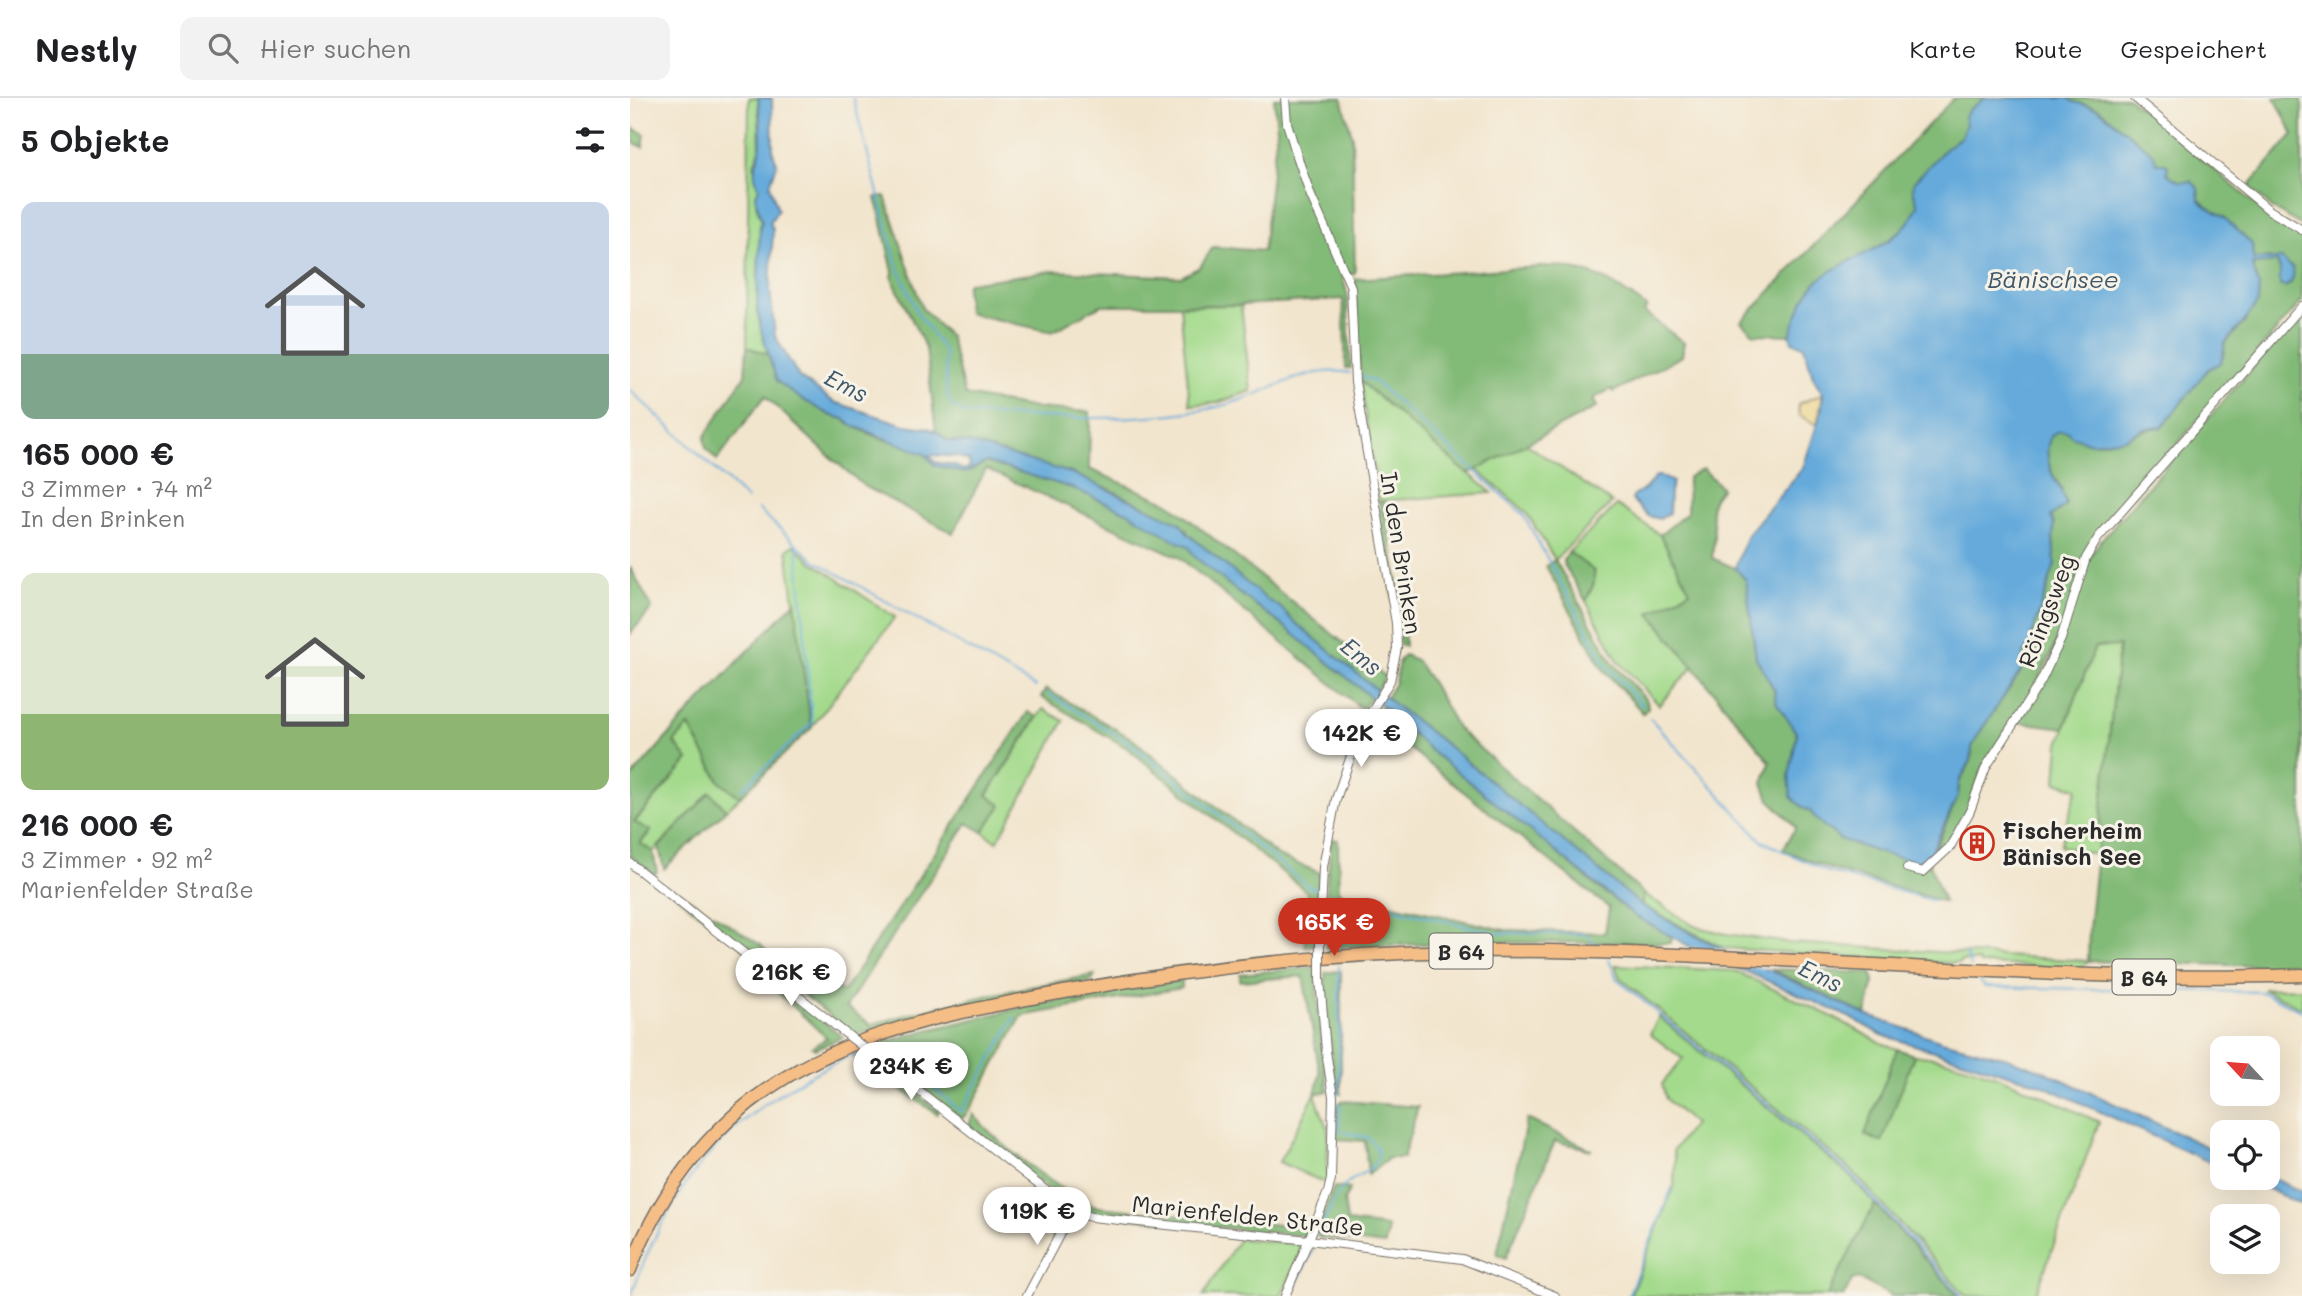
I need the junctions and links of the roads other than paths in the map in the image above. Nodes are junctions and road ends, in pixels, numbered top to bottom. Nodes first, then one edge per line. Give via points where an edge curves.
1 (1285, 98) edge
2 (2135, 98) edge
3 (2302, 230) edge
4 (2302, 306) edge
5 (630, 863) edge
6 (1906, 868) dead end
7 (2302, 975) edge
8 (1072, 1211) junction
9 (1309, 1240) junction
10 (630, 1270) edge
11 (1027, 1296) edge
12 (1284, 1296) edge
13 (1555, 1296) edge

1 - 9 street, In den Brinken, bridge via 1297,156 1351,287 1355,382 1397,648 1385,691 1360,730 1336,799 1323,867 1320,979 1333,1097 1331,1179
2 - 3 street via 2269,210
4 - 6 street, Röingsweg via 2098,538 2085,558 2061,639 2041,681 1986,766 1965,823 1950,847 1923,872
5 - 8 street, Marienfelder Straße, bridge
7 - 10 main road, B 64 via 2143,978 1653,954 1465,951 1213,968 1119,982 920,1023 825,1056 788,1076 726,1122 698,1152 669,1191
8 - 9 street, Marienfelder Straße via 1091,1217
8 - 11 street
9 - 12 street, In den Brinken
9 - 13 street, Marienfelder Straße via 1462,1259

